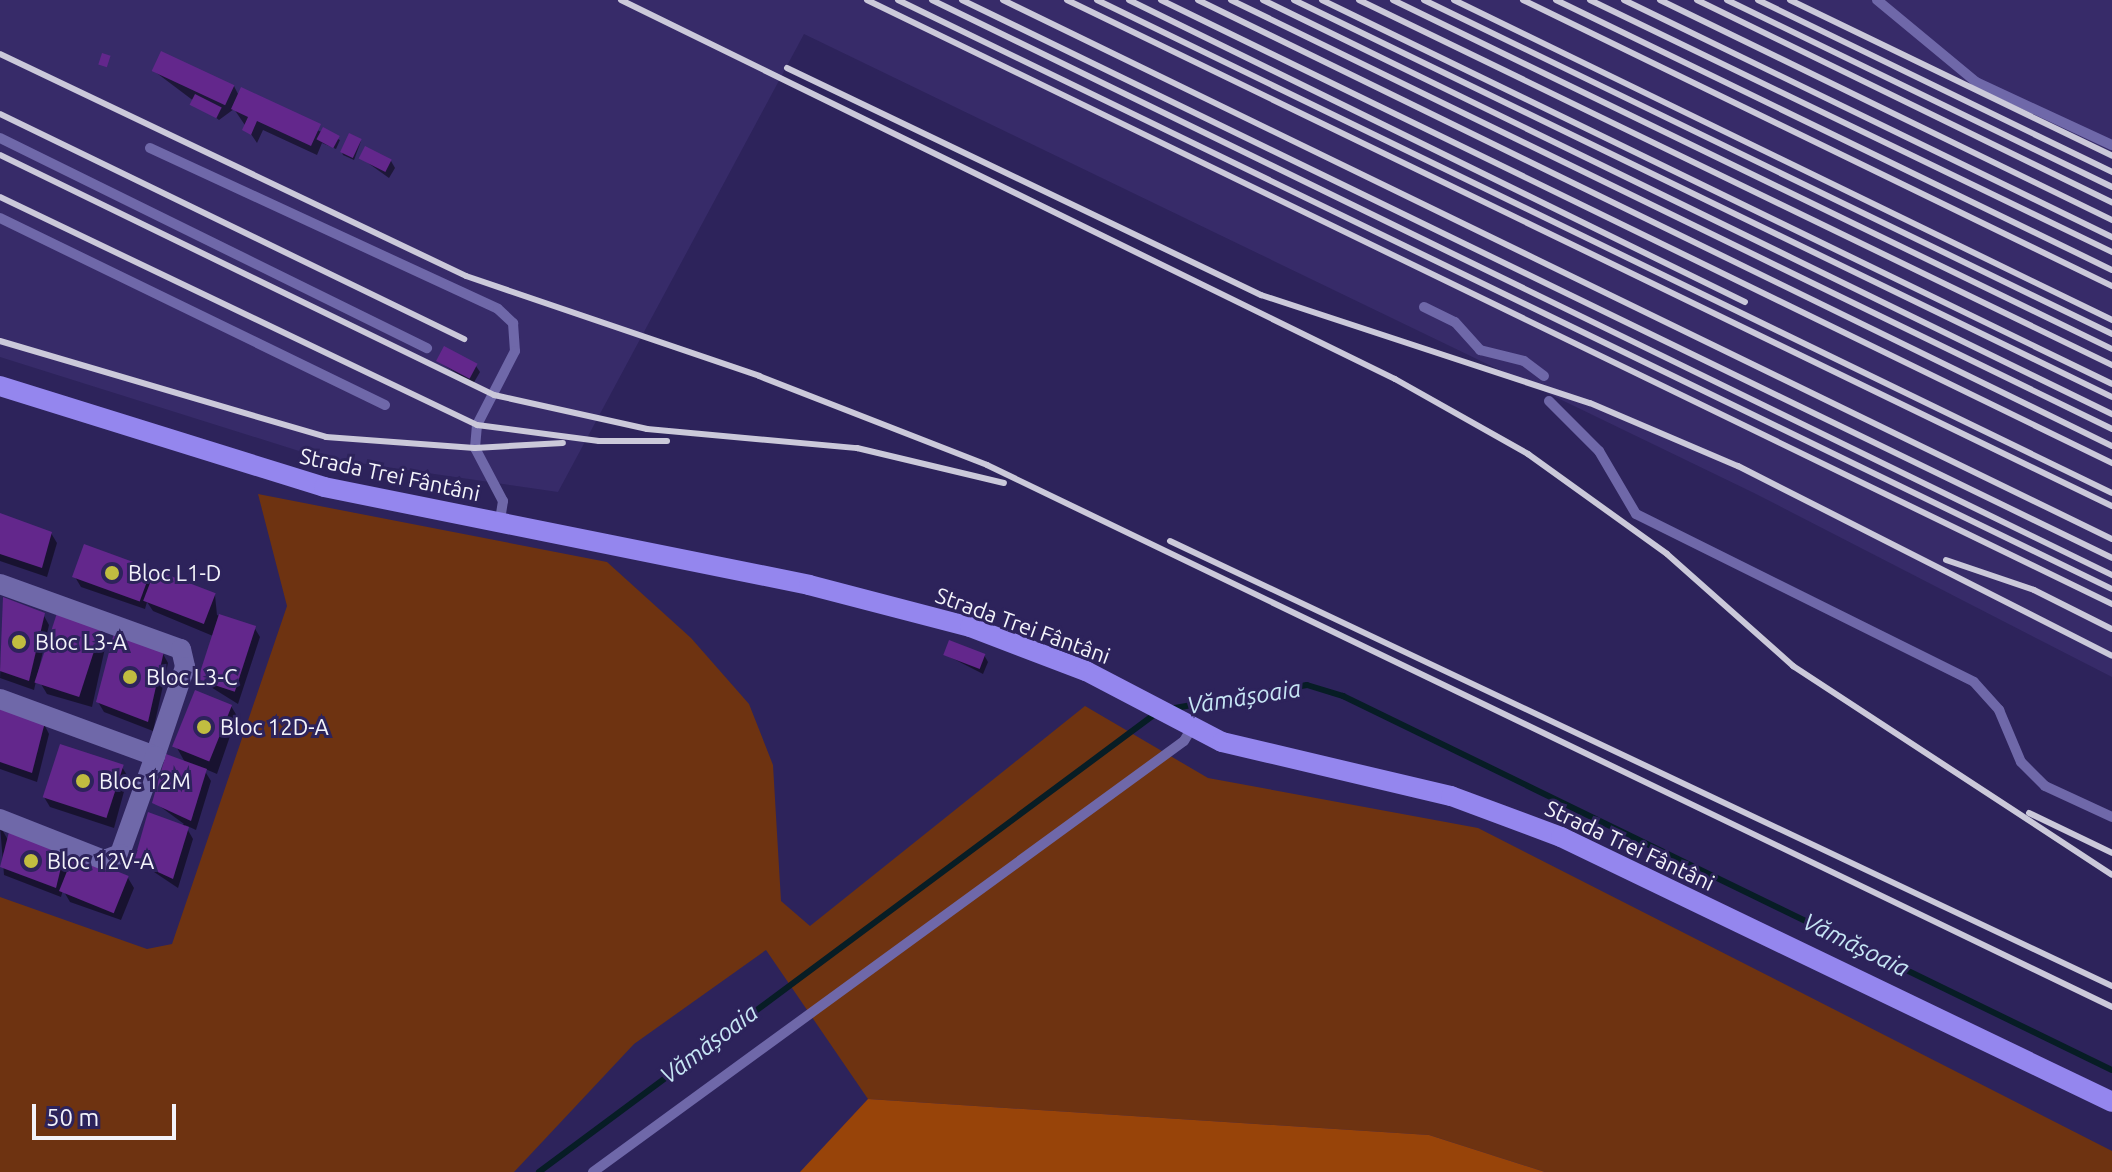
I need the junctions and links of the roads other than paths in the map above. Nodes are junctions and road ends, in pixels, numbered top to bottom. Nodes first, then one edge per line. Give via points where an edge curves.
1 (1877, 0) edge
2 (0, 138) edge
3 (2112, 145) edge
4 (150, 148) dead end
5 (0, 218) edge
6 (1424, 307) dead end
7 (427, 348) dead end
8 (1544, 376) dead end
9 (0, 386) edge
10 (1549, 401) dead end
11 (385, 405) dead end
12 (500, 521) junction
13 (0, 584) edge
14 (0, 699) edge
15 (1188, 724) junction
16 (155, 756) junction
17 (2112, 817) edge
18 (0, 819) edge
19 (2112, 1102) edge
20 (593, 1172) edge

1 - 3 lane via 1976,82
2 - 7 lane
4 - 12 lane via 498,309 513,323 515,351 477,425 475,448 503,501
5 - 11 lane
6 - 8 lane via 1455,322 1480,350 1524,361
9 - 12 main road, Strada Trei Fântâni via 324,487
10 - 17 lane via 1599,451 1619,496 1636,514 1974,682 1999,710 2021,762 2045,786
12 - 15 main road, Strada Trei Fântâni via 904,607 1043,653
13 - 16 street via 181,649 185,667
14 - 16 street
15 - 19 main road, Strada Trei Fântâni via 1277,761 1410,785 1522,821
15 - 20 lane via 1184,741
16 - 18 street via 120,854 104,860

